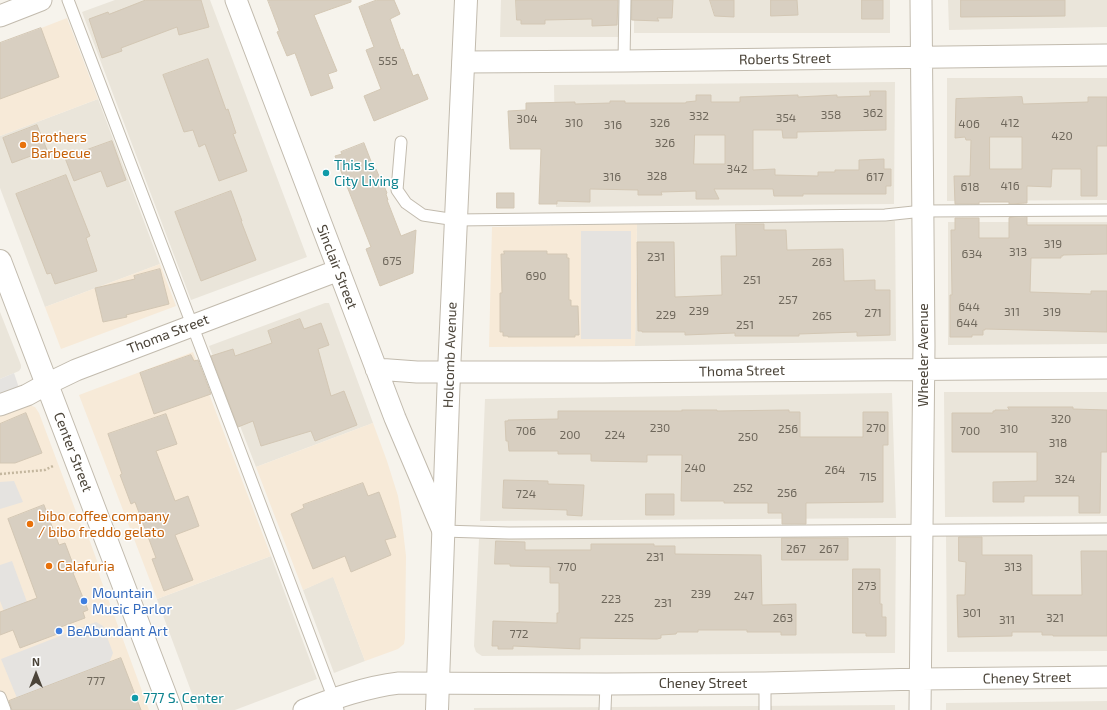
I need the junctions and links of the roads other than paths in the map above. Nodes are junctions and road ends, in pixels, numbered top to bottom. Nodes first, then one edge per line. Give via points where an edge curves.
1 (41, 0) edge
2 (68, 0) edge
3 (236, 0) edge
4 (466, 0) edge
5 (624, 0) edge
6 (921, 0) edge
7 (0, 16) edge
8 (1107, 55) edge
9 (921, 58) junction
10 (624, 61) junction
11 (463, 62) junction
12 (401, 142) dead end
13 (1107, 210) edge
14 (923, 211) junction
15 (456, 220) junction
16 (0, 261) edge
17 (339, 270) junction
18 (192, 325) junction
19 (1107, 368) edge
20 (376, 369) junction
21 (923, 369) junction
22 (449, 372) junction
23 (46, 384) junction
24 (0, 405) edge
25 (1107, 529) edge
26 (922, 530) junction
27 (443, 531) junction
28 (1107, 678) edge
29 (920, 679) junction
30 (438, 683) junction
31 (765, 683) junction
32 (606, 684) junction
33 (0, 697) edge
34 (335, 704) edge
35 (5, 710) edge
36 (171, 710) edge
37 (304, 710) edge
38 (437, 710) edge
39 (605, 710) edge
40 (765, 710) edge
41 (920, 710) edge

1 - 7 street
2 - 18 lane
3 - 17 street, Sinclair Street
4 - 11 street, Holcomb Avenue
5 - 10 lane
6 - 9 street, Wheeler Avenue
8 - 9 street, Roberts Street
9 - 10 street, Roberts Street
9 - 14 street, Wheeler Avenue
10 - 11 street, Roberts Street
11 - 15 street, Holcomb Avenue
12 - 15 lane via 397,190 406,203 423,215
13 - 14 lane
14 - 15 lane via 885,214
14 - 21 street, Wheeler Avenue
15 - 22 street, Holcomb Avenue
16 - 23 street, Center Street
17 - 18 street, Thoma Street
17 - 20 street, Sinclair Street
18 - 23 street, Thoma Street
18 - 34 lane
19 - 21 street, Thoma Street
20 - 22 street, Thoma Street
20 - 27 street, Sinclair Street
21 - 22 street, Thoma Street
21 - 26 street, Wheeler Avenue
22 - 27 street, Holcomb Avenue
23 - 24 street, Thoma Street via 27,395
23 - 36 street, Center Street
25 - 26 lane
26 - 27 lane via 517,533
26 - 29 street, Wheeler Avenue
27 - 30 street, Holcomb Avenue
28 - 29 street, Cheney Street
29 - 31 street, Cheney Street
29 - 41 street, Wheeler Avenue
30 - 32 street, Cheney Street
30 - 34 street, Cheney Street via 409,683 364,689
30 - 38 street, Holcomb Avenue
31 - 32 street, Cheney Street
31 - 40 lane
32 - 39 lane
33 - 35 lane
34 - 37 street, Cheney Street

